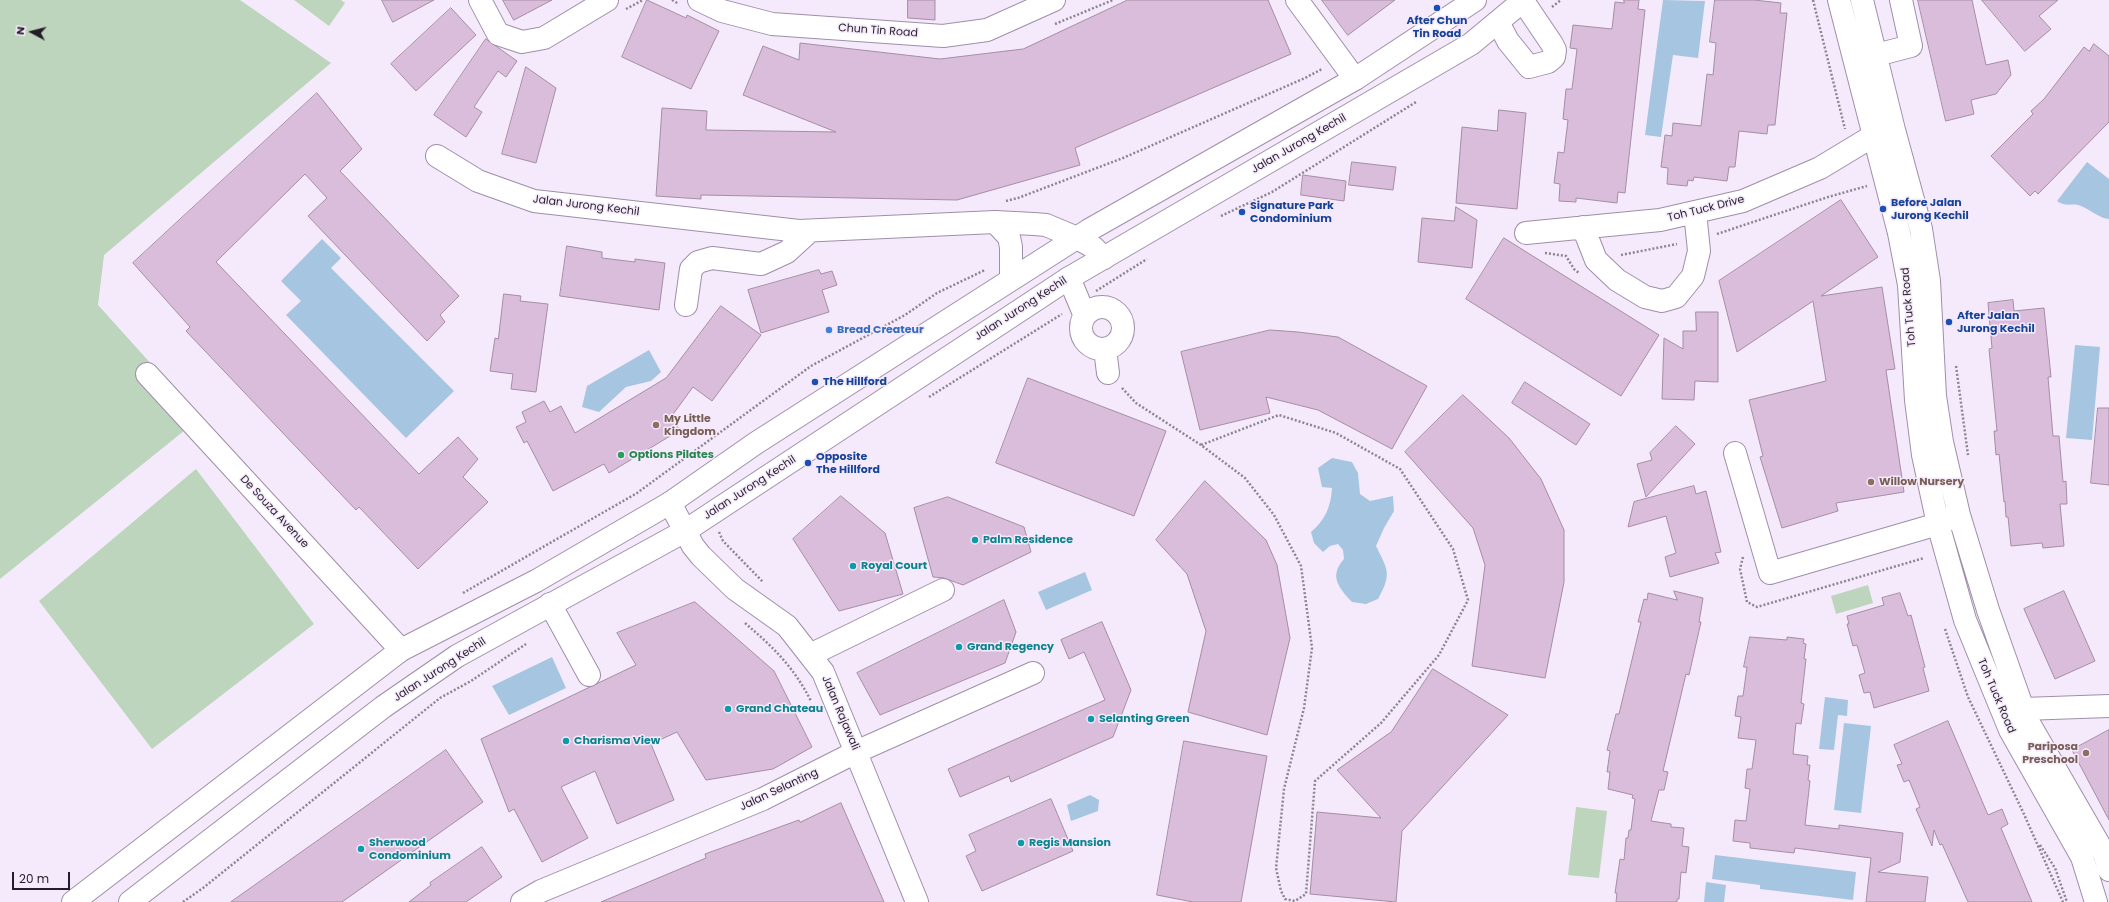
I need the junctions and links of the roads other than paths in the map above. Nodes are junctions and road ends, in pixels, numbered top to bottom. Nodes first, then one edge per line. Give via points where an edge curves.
1 (480, 0) edge
2 (607, 0) edge
3 (699, 0) edge
4 (1054, 0) edge
5 (1297, 0) edge
6 (1475, 0) edge
7 (1839, 0) edge
8 (1862, 0) edge
9 (1901, 0) edge
10 (1524, 1) edge
11 (1498, 22) junction
12 (1876, 55) junction
13 (1355, 79) junction
14 (1894, 130) junction
15 (1873, 136) junction
16 (437, 156) dead end
17 (1695, 212) junction
18 (995, 222) junction
19 (1583, 227) junction
20 (810, 230) junction
21 (1526, 233) dead end
22 (1077, 238) junction
23 (1104, 258) junction
24 (1069, 278) junction
25 (1011, 279) junction
26 (686, 305) dead end
27 (1082, 309) junction
28 (1105, 349) junction
29 (1108, 373) road end
30 (147, 374) dead end
31 (756, 443) junction
32 (1735, 453) dead end
33 (775, 473) junction
34 (670, 502) junction
35 (1960, 515) junction
36 (1938, 524) junction
37 (685, 531) junction
38 (943, 590) dead end
39 (550, 604) junction
40 (401, 650) junction
41 (810, 655) junction
42 (1034, 672) dead end
43 (589, 675) dead end
44 (2109, 706) edge
45 (2016, 720) junction
46 (856, 752) junction
47 (2082, 857) junction
48 (2107, 859) edge
49 (73, 902) edge
50 (130, 902) edge
51 (522, 902) edge
52 (916, 902) edge
53 (2096, 902) edge

1 - 2 street via 498,34 522,42 544,38
3 - 4 street, Chun Tin Road via 722,11 772,24 943,36 986,30
5 - 13 street
6 - 13 street
7 - 15 street, Toh Tuck Road
8 - 12 street, Toh Tuck Road
9 - 12 street via 1911,46
10 - 11 street, Jalan Jurong Kechil
10 - 11 street via 1555,50 1554,57 1535,67 1529,67 1508,41
11 - 23 street, Jalan Jurong Kechil via 1471,44
12 - 14 street, Toh Tuck Road
13 - 22 street
14 - 15 street, Toh Tuck Drive
14 - 35 street, Toh Tuck Road via 1921,229 1929,281 1935,396 1942,442
15 - 17 street, Toh Tuck Drive via 1820,168 1743,201
15 - 36 street, Toh Tuck Road via 1899,233 1909,285 1916,400 1923,455
16 - 20 street, Jalan Jurong Kechil via 478,181 534,201 799,232
17 - 19 street, Toh Tuck Drive via 1660,220
17 - 19 street via 1699,251 1693,276 1676,297 1662,301 1645,297 1617,280 1596,260
18 - 20 street, Jalan Jurong Kechil
18 - 22 street, Jalan Jurong Kechil via 1046,225
18 - 25 street via 1009,238
19 - 21 street, Toh Tuck Drive
20 - 26 street via 787,252 761,264 712,258 698,262 691,269
22 - 23 street, Jalan Jurong Kechil via 1093,246
22 - 25 street
23 - 24 street, Jalan Jurong Kechil
24 - 27 street
24 - 33 street, Jalan Jurong Kechil
25 - 31 street
27 - 28 street via 1081,332 1084,339 1097,349
27 - 28 street via 1091,310 1098,307 1114,311 1120,317 1123,333 1113,346
28 - 29 street
30 - 40 street, De Souza Avenue
31 - 33 street via 751,456 754,466 762,471
31 - 34 street
32 - 36 street via 1770,573
33 - 37 street, Jalan Jurong Kechil
34 - 37 street, Jalan Rajawali
34 - 40 street via 536,581
35 - 36 street
35 - 45 street, Toh Tuck Road
36 - 45 street, Toh Tuck Road via 1965,620
37 - 39 street, Jalan Jurong Kechil
37 - 41 street, Jalan Rajawali via 701,556 734,590 787,626
38 - 41 street
39 - 43 street
39 - 50 street, Jalan Jurong Kechil via 457,656 383,707
40 - 49 street
41 - 46 street, Jalan Rajawali via 823,672
42 - 46 street, Jalan Selanting
44 - 45 street
45 - 47 street, Toh Tuck Road
45 - 48 street, Toh Tuck Road
46 - 51 street, Jalan Selanting via 763,798 541,891
46 - 52 street, Jalan Rajawali
47 - 48 street
47 - 53 street, Toh Tuck Road

